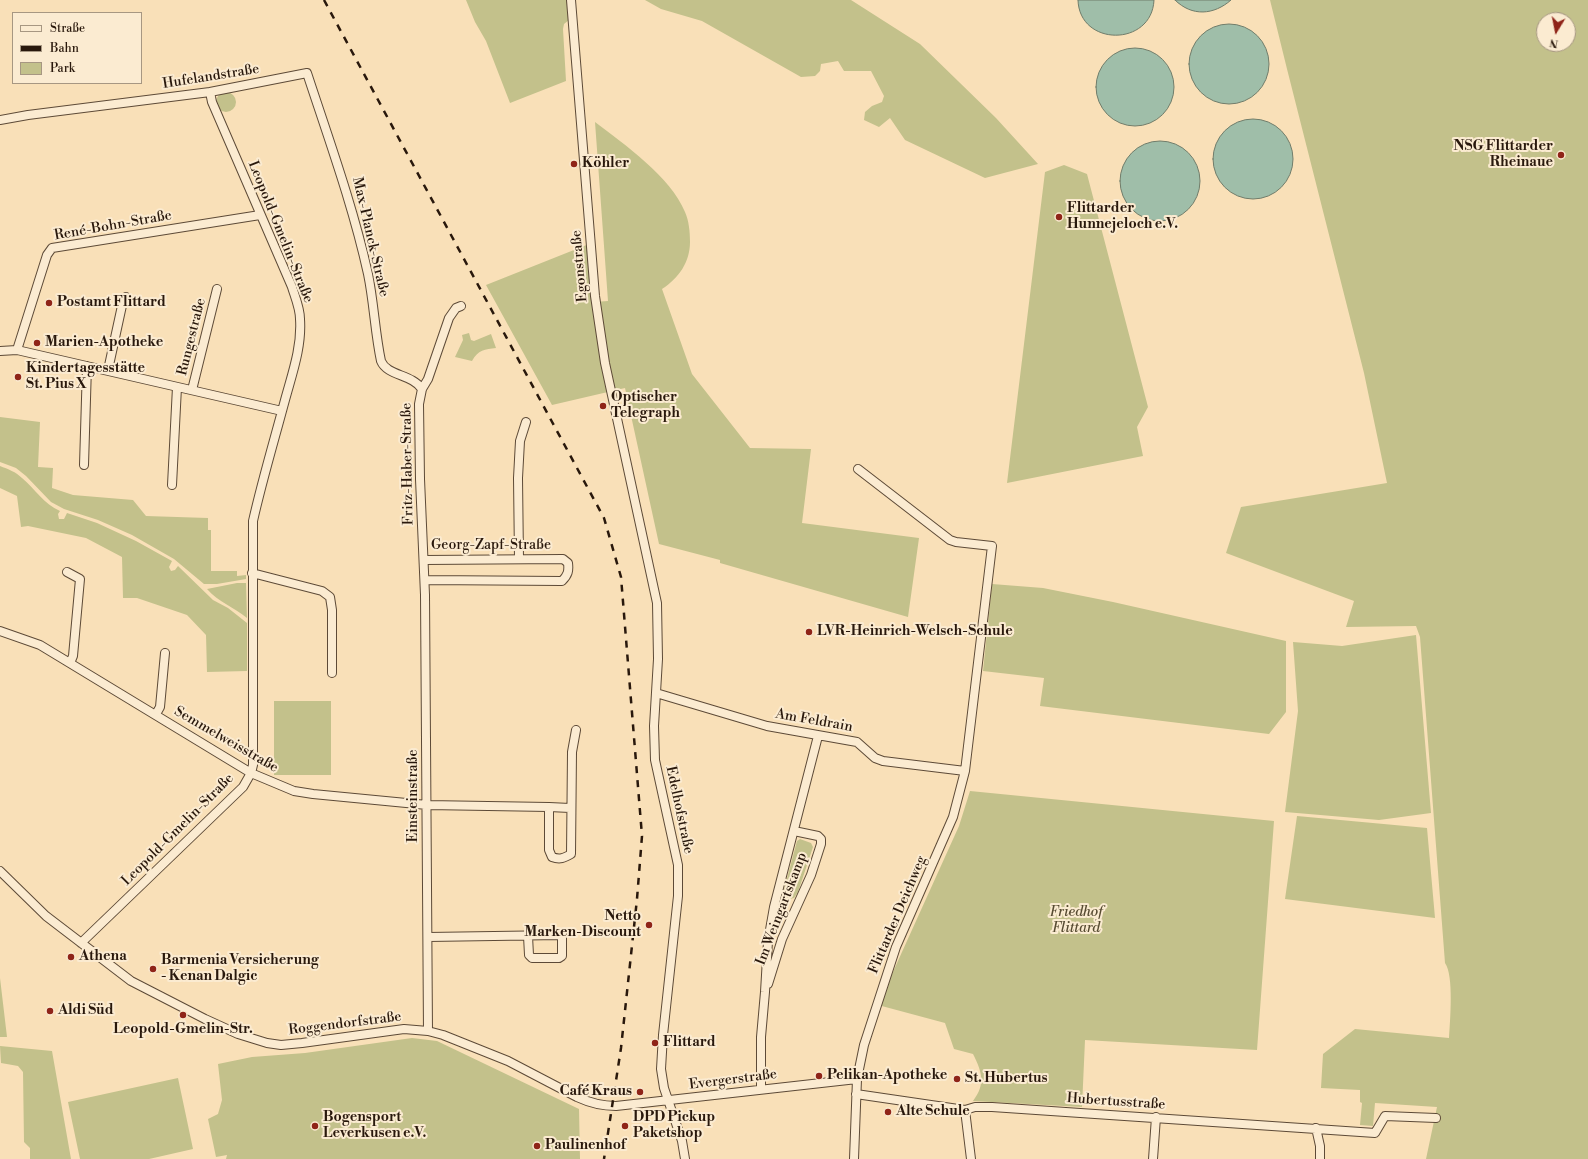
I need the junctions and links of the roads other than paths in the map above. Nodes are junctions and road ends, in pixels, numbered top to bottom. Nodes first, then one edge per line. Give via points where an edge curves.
1 (571, 0) edge
2 (308, 73) joint
3 (210, 92) junction
4 (0, 120) edge
5 (260, 215) junction
6 (217, 289) dead end
7 (126, 297) dead end
8 (460, 306) dead end
9 (17, 350) junction
10 (0, 351) edge
11 (87, 366) junction
12 (108, 370) junction
13 (177, 387) junction
14 (422, 388) junction
15 (192, 390) junction
16 (282, 411) junction
17 (526, 422) dead end
18 (84, 465) dead end
19 (858, 469) dead end
20 (172, 485) dead end
21 (641, 525) joint
22 (519, 559) junction
23 (424, 560) junction
24 (67, 572) dead end
25 (252, 573) junction
26 (425, 580) junction
27 (0, 631) edge
28 (165, 653) dead end
29 (70, 663) junction
30 (332, 673) dead end
31 (656, 693) junction
32 (156, 714) junction
33 (576, 730) dead end
34 (818, 736) junction
35 (965, 771) junction
36 (251, 773) junction
37 (427, 805) junction
38 (549, 808) junction
39 (570, 808) junction
40 (794, 831) junction
41 (0, 871) edge
42 (528, 936) junction
43 (428, 938) junction
44 (81, 943) junction
45 (765, 992) junction
46 (428, 1031) junction
47 (857, 1079) junction
48 (761, 1089) junction
49 (856, 1094) junction
50 (668, 1100) junction
51 (612, 1106) joint
52 (965, 1110) junction
53 (1156, 1117) junction
54 (1436, 1118) dead end
55 (1316, 1128) junction
56 (685, 1159) edge
57 (854, 1159) edge
58 (970, 1159) edge
59 (1152, 1159) edge
60 (1320, 1159) edge

1 - 21 street, Egonstraße via 595,296 604,364
2 - 3 street, Hufelandstraße
2 - 14 street, Max-Planck-Straße via 357,230 368,276 381,361 384,367 412,379
3 - 4 street, Hufelandstraße
3 - 5 street, Leopold-Gmelin-Straße
5 - 9 street, René-Bohn-Straße via 52,248 47,255
5 - 16 street, Leopold-Gmelin-Straße via 292,287 300,318 299,341
6 - 15 street, Rungestraße
7 - 12 street via 123,300
8 - 14 street, Fritz-Haber-Straße via 449,318 428,379
9 - 10 street, Rungestraße
9 - 11 street, Rungestraße
11 - 12 street, Rungestraße
11 - 18 street
12 - 13 street, Rungestraße
13 - 15 street, Rungestraße
13 - 20 street, Rungestraße
14 - 23 street, Fritz-Haber-Straße via 419,404
15 - 16 street, Rungestraße
16 - 25 street, Leopold-Gmelin-Straße via 253,521
17 - 22 street via 520,441 518,478
19 - 35 street, Flittarder Deichweg via 950,540 992,546
21 - 31 street, Edelhofstraße via 657,603
22 - 23 street, Georg-Zapf-Straße
22 - 26 street, Georg-Zapf-Straße via 563,559 568,563 569,570 562,581
23 - 26 street, Einsteinstraße
24 - 29 street via 80,579 73,656
25 - 30 street via 322,591 330,597
25 - 36 street, Leopold-Gmelin-Straße
26 - 37 street, Einsteinstraße
27 - 29 street, Semmelweisstraße via 40,645
28 - 32 street, Semmelweisstraße via 160,707
29 - 32 street, Semmelweisstraße
31 - 34 street, Am Feldrain via 767,726
31 - 50 street, Edelhofstraße via 655,760 678,865 678,896 661,1050 661,1069
32 - 36 street, Semmelweisstraße
33 - 39 street via 572,752
34 - 35 street, Am Feldrain via 858,742 875,758 883,761
34 - 40 street, Im Weingartskamp
35 - 47 street, Flittarder Deichweg via 953,817 890,962 864,1045
36 - 37 street, Semmelweisstraße via 294,791
36 - 44 street, Leopold-Gmelin-Straße via 243,787
37 - 38 street, Semmelweisstraße
37 - 43 street, Einsteinstraße
38 - 39 street, Semmelweisstraße
38 - 39 street via 549,850 552,857 563,859 571,854
40 - 45 street, Im Weingartskamp via 774,907 768,941
40 - 45 street, Im Weingartskamp via 818,836 821,844 811,875 782,939
41 - 44 street, Roggendorfstraße via 46,916
42 - 42 street via 560,935 562,956 532,958 529,955
42 - 43 street
43 - 46 street, Einsteinstraße
44 - 46 street, Roggendorfstraße via 130,981 238,1034 267,1043 302,1044 404,1029
45 - 48 street, Im Weingartskamp via 761,1037
46 - 51 street, Roggendorfstraße via 508,1061 588,1102
47 - 48 street, Evergerstraße
47 - 49 street, Flittarder Deichweg
48 - 50 street, Evergerstraße
49 - 52 street, Hubertusstraße
49 - 57 street, Flittarder Deichweg
50 - 51 street, Evergerstraße
50 - 56 street, Edelhofstraße via 682,1141
52 - 53 street, Hubertusstraße via 992,1107
52 - 58 street
53 - 55 street, Hubertusstraße
53 - 59 street
54 - 55 street, Hubertusstraße via 1385,1116 1375,1133
55 - 60 street

